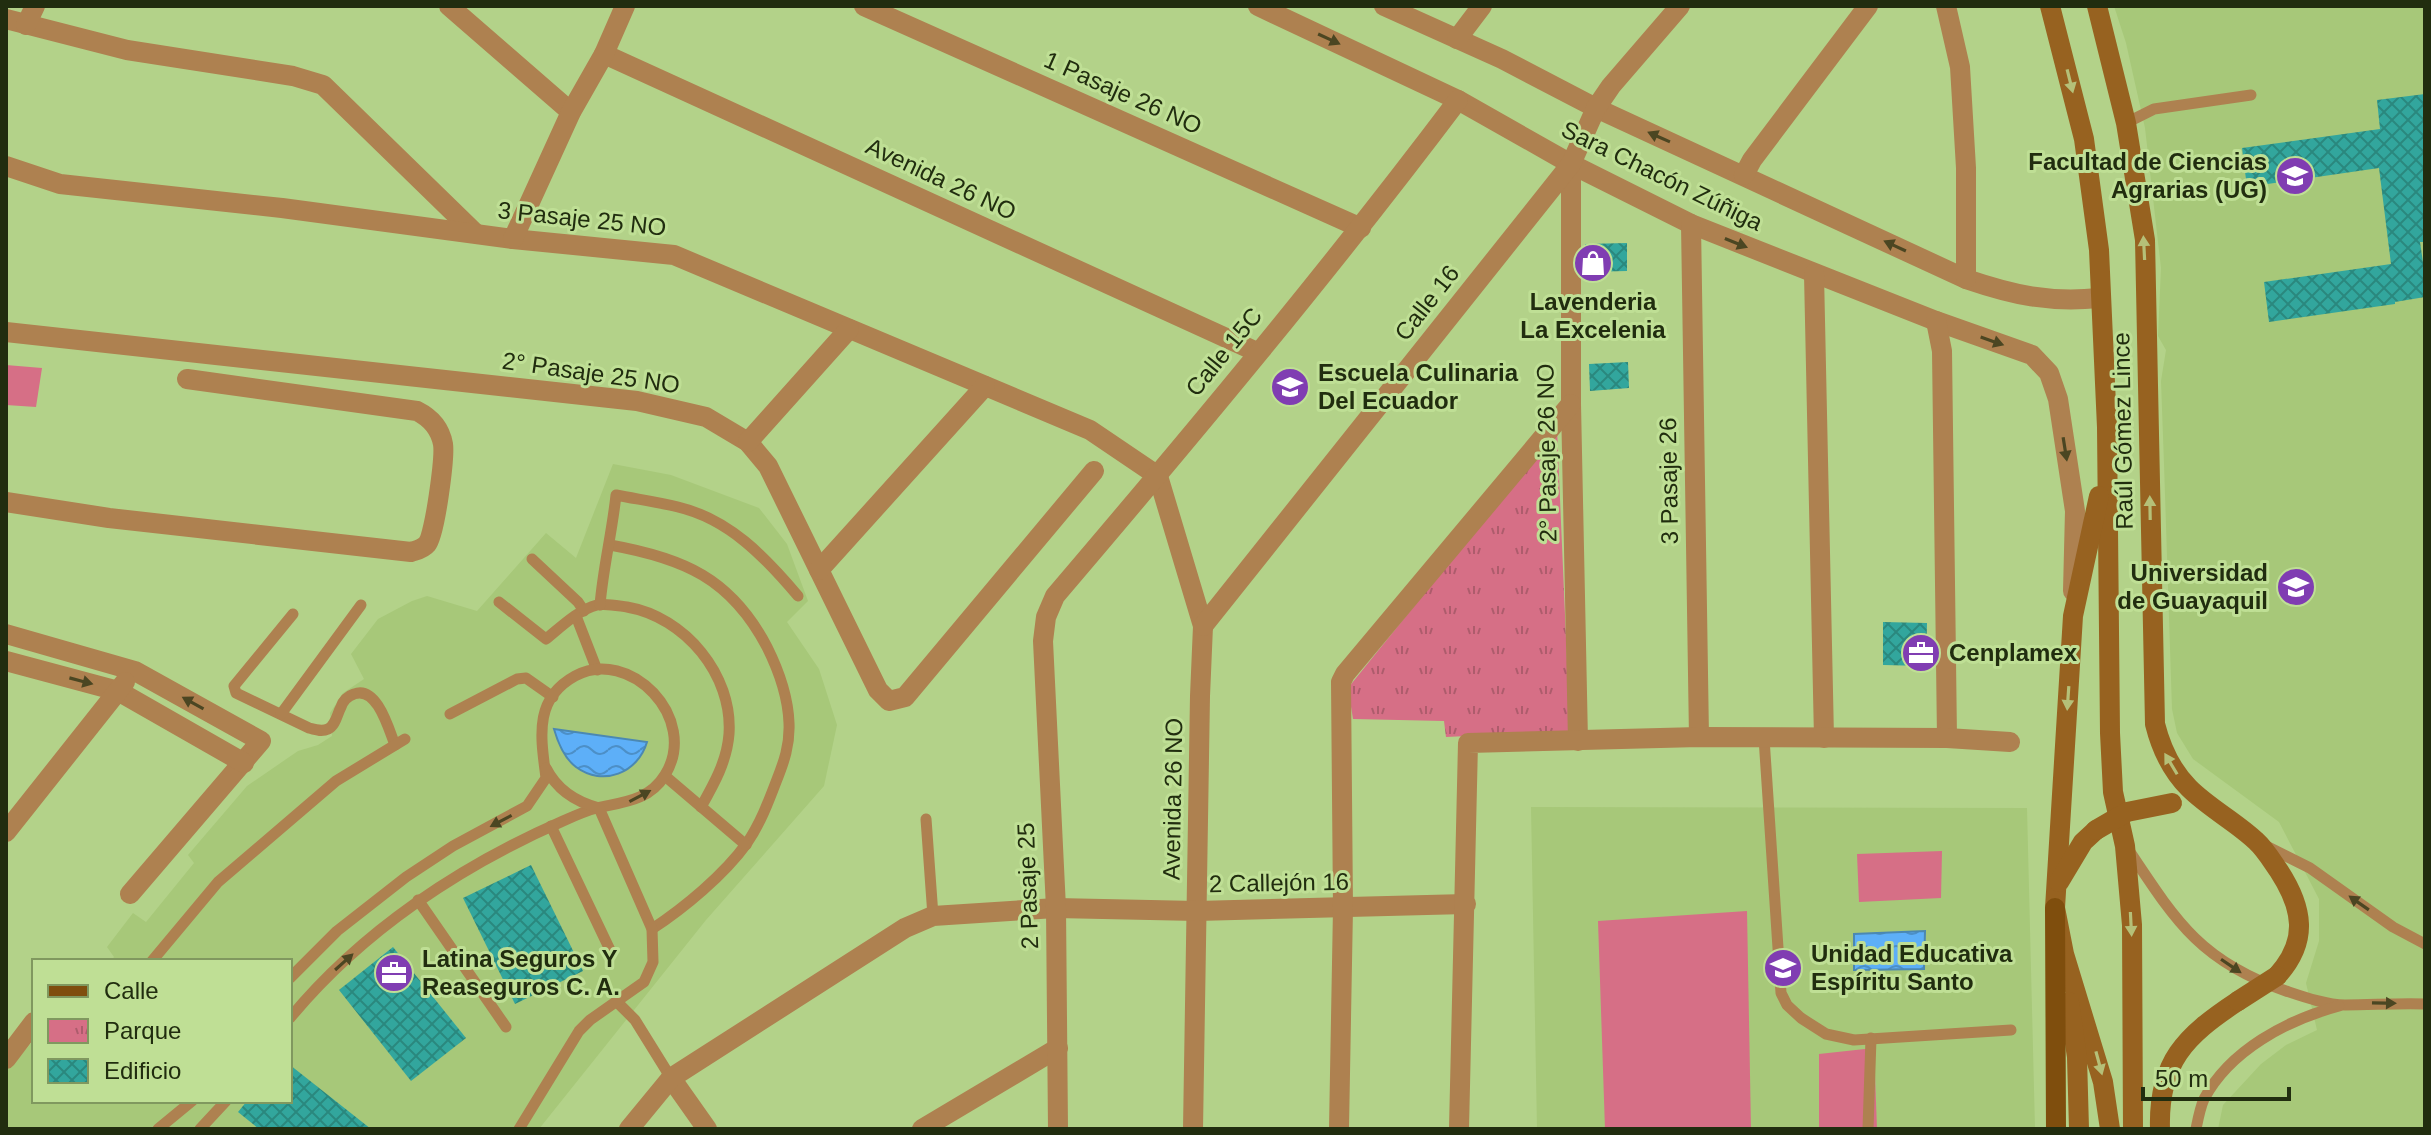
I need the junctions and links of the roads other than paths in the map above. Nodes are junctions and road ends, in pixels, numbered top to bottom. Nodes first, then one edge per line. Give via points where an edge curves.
1 (35, 6) edge
2 (449, 6) edge
3 (625, 6) edge
4 (864, 6) edge
5 (1258, 6) edge
6 (1384, 6) edge
7 (1482, 6) edge
8 (1680, 6) edge
9 (1868, 6) edge
10 (1946, 6) edge
11 (2050, 6) edge
12 (2097, 6) edge
13 (16, 22) edge
14 (1457, 39) junction
15 (604, 54) junction
16 (2251, 95) dead end
17 (1458, 100) junction
18 (1596, 108) junction
19 (571, 112) junction
20 (2126, 123) junction
21 (1571, 164) junction
22 (12, 168) edge
23 (1744, 175) junction
24 (1691, 224) junction
25 (1361, 228) junction
26 (475, 233) junction
27 (513, 239) junction
28 (1814, 274) junction
29 (1966, 279) junction
30 (2099, 298) junction
31 (1936, 321) junction
32 (849, 329) junction
33 (6, 332) edge
34 (1257, 352) junction
35 (187, 379) dead end
36 (985, 386) junction
37 (1571, 404) junction
38 (2107, 427) junction
39 (748, 442) junction
40 (1094, 471) dead end
41 (1158, 476) junction
42 (6, 502) edge
43 (610, 545) junction
44 (532, 559) dead end
45 (819, 570) junction
46 (798, 596) dead end
47 (499, 602) dead end
48 (361, 605) dead end
49 (600, 605) junction
50 (580, 613) junction
51 (293, 614) dead end
52 (2073, 616) junction
53 (1203, 626) junction
54 (6, 634) edge
55 (1043, 641) joint
56 (6, 661) edge
57 (597, 670) junction
58 (135, 671) junction
59 (118, 691) junction
60 (553, 697) junction
61 (281, 714) junction
62 (450, 714) dead end
63 (1699, 737) junction
64 (1764, 738) junction
65 (1824, 738) junction
66 (1947, 738) junction
67 (1578, 741) junction
68 (2010, 742) dead end
69 (244, 763) junction
70 (544, 763) junction
71 (665, 776) junction
72 (701, 807) junction
73 (599, 808) junction
74 (926, 819) dead end
75 (2226, 819) junction
76 (551, 826) junction
77 (6, 832) edge
78 (2257, 842) junction
79 (746, 845) junction
80 (2125, 846) junction
81 (130, 894) dead end
82 (2055, 898) junction
83 (418, 900) junction
84 (1466, 904) junction
85 (1056, 908) junction
86 (1343, 908) junction
87 (1197, 911) junction
88 (933, 916) junction
89 (652, 929) junction
90 (2425, 944) edge
91 (611, 952) dead end
92 (2064, 954) junction
93 (154, 959) edge
94 (292, 976) edge
95 (617, 1002) junction
96 (2425, 1004) edge
97 (2343, 1005) junction
98 (292, 1016) edge
99 (32, 1025) edge
100 (506, 1027) dead end
101 (2011, 1030) dead end
102 (1871, 1038) junction
103 (1058, 1048) junction
104 (6, 1059) edge
105 (671, 1078) junction
106 (190, 1103) edge
107 (224, 1103) edge
108 (158, 1129) edge
109 (200, 1129) edge
110 (519, 1129) edge
111 (629, 1129) edge
112 (707, 1129) edge
113 (922, 1129) edge
114 (1058, 1129) edge
115 (1193, 1129) edge
116 (1339, 1129) edge
117 (1459, 1129) edge
118 (1868, 1129) edge
119 (2056, 1129) edge
120 (2079, 1129) edge
121 (2110, 1129) edge
122 (2133, 1129) edge
123 (2160, 1129) edge
124 (2196, 1129) edge

1 - 13 street
2 - 19 street
3 - 15 street
4 - 25 street, 1 Pasaje 26 NO
5 -> 17 street, Sara Chacón Zúñiga
6 - 14 street, Sara Chacón Zúñiga
7 - 14 street
8 - 18 street, Calle 16
9 - 23 street
10 - 29 street via 1960,67
11 -> 30 main road, Raúl Gómez Lince via 2084,139 2099,250
12 - 20 main road, Raúl Gómez Lince
13 - 26 street via 127,50 323,85
14 - 18 street, Sara Chacón Zúñiga
15 - 19 street
15 - 34 street, Avenida 26 NO
16 - 20 lane via 2154,109
17 - 21 street, Sara Chacón Zúñiga
17 - 25 street, Calle 15C
18 - 21 street, Calle 16
23 -> 18 street, Sara Chacón Zúñiga
19 - 27 street
75 -> 20 main road, Raúl Gómez Lince via 2176,773 2155,724 2145,240
21 - 24 street, Sara Chacón Zúñiga
21 - 37 street, 2° Pasaje 26 NO
21 - 53 street, Calle 16
22 - 26 street, 3 Pasaje 25 NO via 60,184
29 -> 23 street, Sara Chacón Zúñiga
24 -> 28 street, Sara Chacón Zúñiga
24 - 63 street, 3 Pasaje 26
25 - 34 street, Calle 15C
26 - 27 street, 3 Pasaje 25 NO
27 - 32 street, 3 Pasaje 25 NO via 674,255
28 - 31 street, Sara Chacón Zúñiga
28 - 65 street
29 - 30 street, Sara Chacón Zúñiga via 2009,294
30 - 38 main road, Raúl Gómez Lince
31 -> 52 street, Sara Chacón Zúñiga via 2032,355 2049,373 2058,399 2075,511
31 - 66 street via 1942,351
32 - 36 street, 3 Pasaje 25 NO
32 - 39 street
33 - 39 street, 2° Pasaje 25 NO via 637,401 706,417
34 - 41 street, Calle 15C
35 - 42 street via 417,411 429,417 443,446 430,542 411,552
36 - 41 street, 3 Pasaje 25 NO via 1090,430
36 - 45 street
37 - 67 street, 2° Pasaje 26 NO
37 - 86 street via 1340,685
38 - 52 main road via 2101,489
38 - 80 main road, Raúl Gómez Lince via 2110,733 2113,792
39 - 45 street, 2° Pasaje 25 NO via 768,466
40 - 45 street, 2° Pasaje 25 NO via 897,701 889,701 878,690
41 - 53 street, Avenida 26 NO
41 - 55 street, Calle 15C via 1055,596
43 - 46 lane via 616,495 680,507 746,542
43 - 49 lane
43 - 79 lane via 655,553 710,579 747,615 777,669 787,705 787,752
44 - 50 lane
47 - 50 lane via 546,639
48 - 61 lane
49 - 50 lane
49 - 72 lane via 631,608 669,621 700,651 717,677 728,705 728,747
50 - 57 lane
51 - 61 lane via 234,686 236,693
52 -> 82 main road
53 - 87 street, Avenida 26 NO
54 - 58 street
55 - 85 street, 2 Pasaje 25
56 -> 59 street
57 - 60 lane via 578,674
57 - 71 lane via 632,677 662,702 675,741
58 - 59 street
69 -> 58 street via 261,741
59 - 69 street
59 - 77 street
60 - 62 lane via 526,678 517,679
60 - 70 lane via 540,731
61 - 93 lane via 309,728 329,729 342,703 360,692 379,707 400,742 336,781 218,882
63 - 64 street
63 - 67 street
64 - 65 street
64 - 102 lane via 1781,993 1801,1018 1826,1034
65 - 66 street
66 - 68 street
67 - 84 street via 1471,741 1466,746
69 - 81 street
70 - 73 lane via 562,790
70 -> 94 lane via 546,778 527,806 406,877 337,931
71 - 72 lane
73 -> 71 lane via 638,799
72 - 79 lane
73 - 76 lane
73 - 89 lane
74 - 88 lane
75 - 78 main road, Raúl Gómez Lince
75 - 82 main road, bridge via 2205,808 2172,803 2127,812 2083,842
76 - 83 lane
76 - 91 lane
90 -> 78 lane via 2310,868
78 - 123 main road, Raúl Gómez Lince, bridge via 2289,886 2298,911 2294,953 2277,976 2183,1043 2164,1084
79 - 89 lane via 690,902
80 -> 97 lane via 2177,922 2227,964 2289,992
80 -> 122 main road, Raúl Gómez Lince via 2132,925
82 - 92 main road
82 - 119 main road
98 -> 83 lane via 326,978
83 - 100 lane
84 - 86 street, 2 Callejón 16
84 - 117 street
85 - 87 street, 2 Callejón 16
85 - 88 street, 2 Callejón 16
85 - 103 street, 2 Pasaje 25
86 - 87 street, 2 Callejón 16
86 - 116 street
87 - 115 street, Avenida 26 NO
88 - 105 street, 2 Callejón 16 via 905,928
89 - 95 lane via 651,971
92 - 120 main road via 2077,1057
92 -> 121 main road via 2097,1058
95 - 105 lane via 635,1020
95 - 110 lane via 579,1031
97 -> 96 lane
97 - 124 lane via 2316,1012 2245,1050 2220,1074 2203,1101
99 - 104 street
101 - 102 lane
102 - 118 lane
103 - 113 street
103 - 114 street, 2 Pasaje 25
105 - 111 street
105 - 112 street
106 - 108 lane
107 - 109 lane

